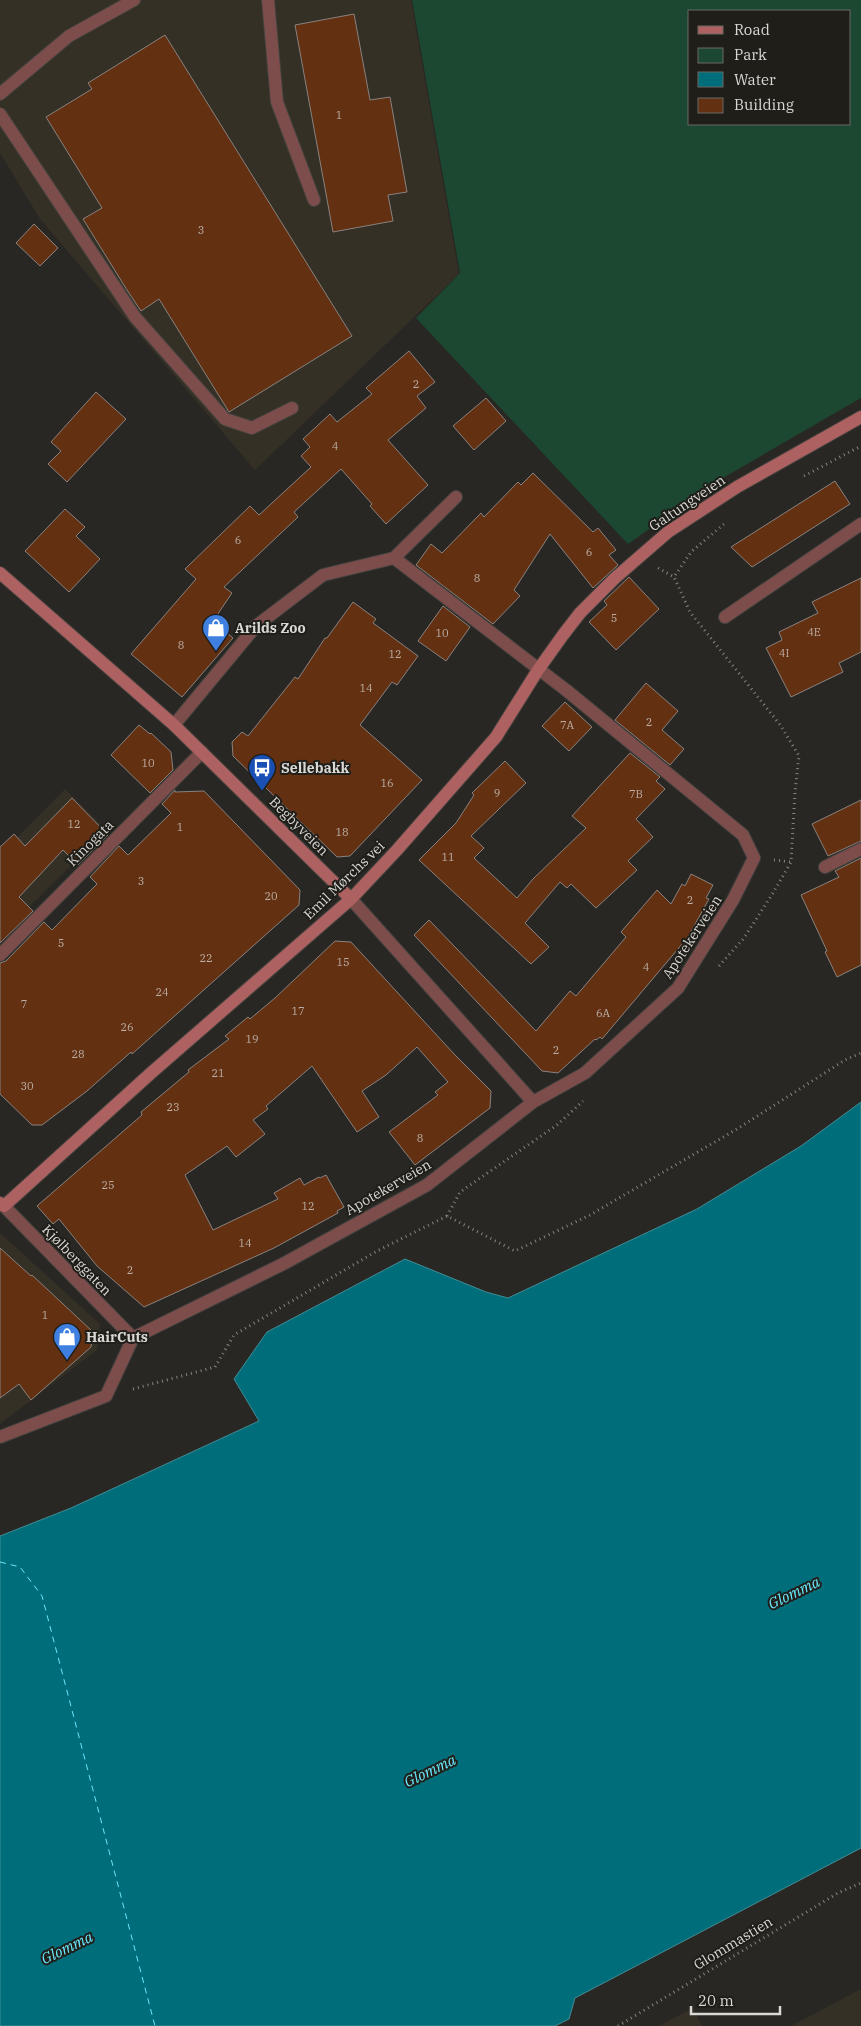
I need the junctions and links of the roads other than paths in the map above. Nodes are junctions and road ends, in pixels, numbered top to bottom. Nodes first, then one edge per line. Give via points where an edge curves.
1 (134, 0) edge
2 (268, 0) edge
3 (0, 94) edge
4 (0, 114) edge
5 (314, 200) dead end
6 (292, 408) dead end
7 (861, 417) edge
8 (456, 497) dead end
9 (861, 524) edge
10 (394, 558) junction
11 (0, 572) edge
12 (725, 617) dead end
13 (538, 670) junction
14 (174, 724) junction
15 (202, 752) junction
16 (861, 849) edge
17 (825, 867) dead end
18 (351, 899) junction
19 (0, 955) edge
20 (533, 1102) junction
21 (2, 1204) edge
22 (133, 1338) junction
23 (0, 1437) edge

1 - 3 street via 69,36
2 - 5 street via 276,102
4 - 6 street via 135,317 225,419 252,428
7 - 13 main road, Galtungveien via 737,487 668,532 580,613
8 - 10 street
9 - 12 street
10 - 13 street
10 - 14 street via 323,575 256,626
11 - 14 main road, Begbyveien
13 - 18 main road, Emil Mørchs vei via 496,737
13 - 20 street, Apotekerveien via 743,835 754,858 733,900 678,988 585,1074
14 - 15 main road, Begbyveien
15 - 18 main road, Begbyveien
15 - 19 street, Kinogata
16 - 17 street
18 - 20 street, Begbyveien
18 - 21 main road, Emil Mørchs vei
20 - 22 street, Apotekerveien via 427,1185 283,1264
21 - 22 street, Kjølberggaten
22 - 23 street via 106,1396

